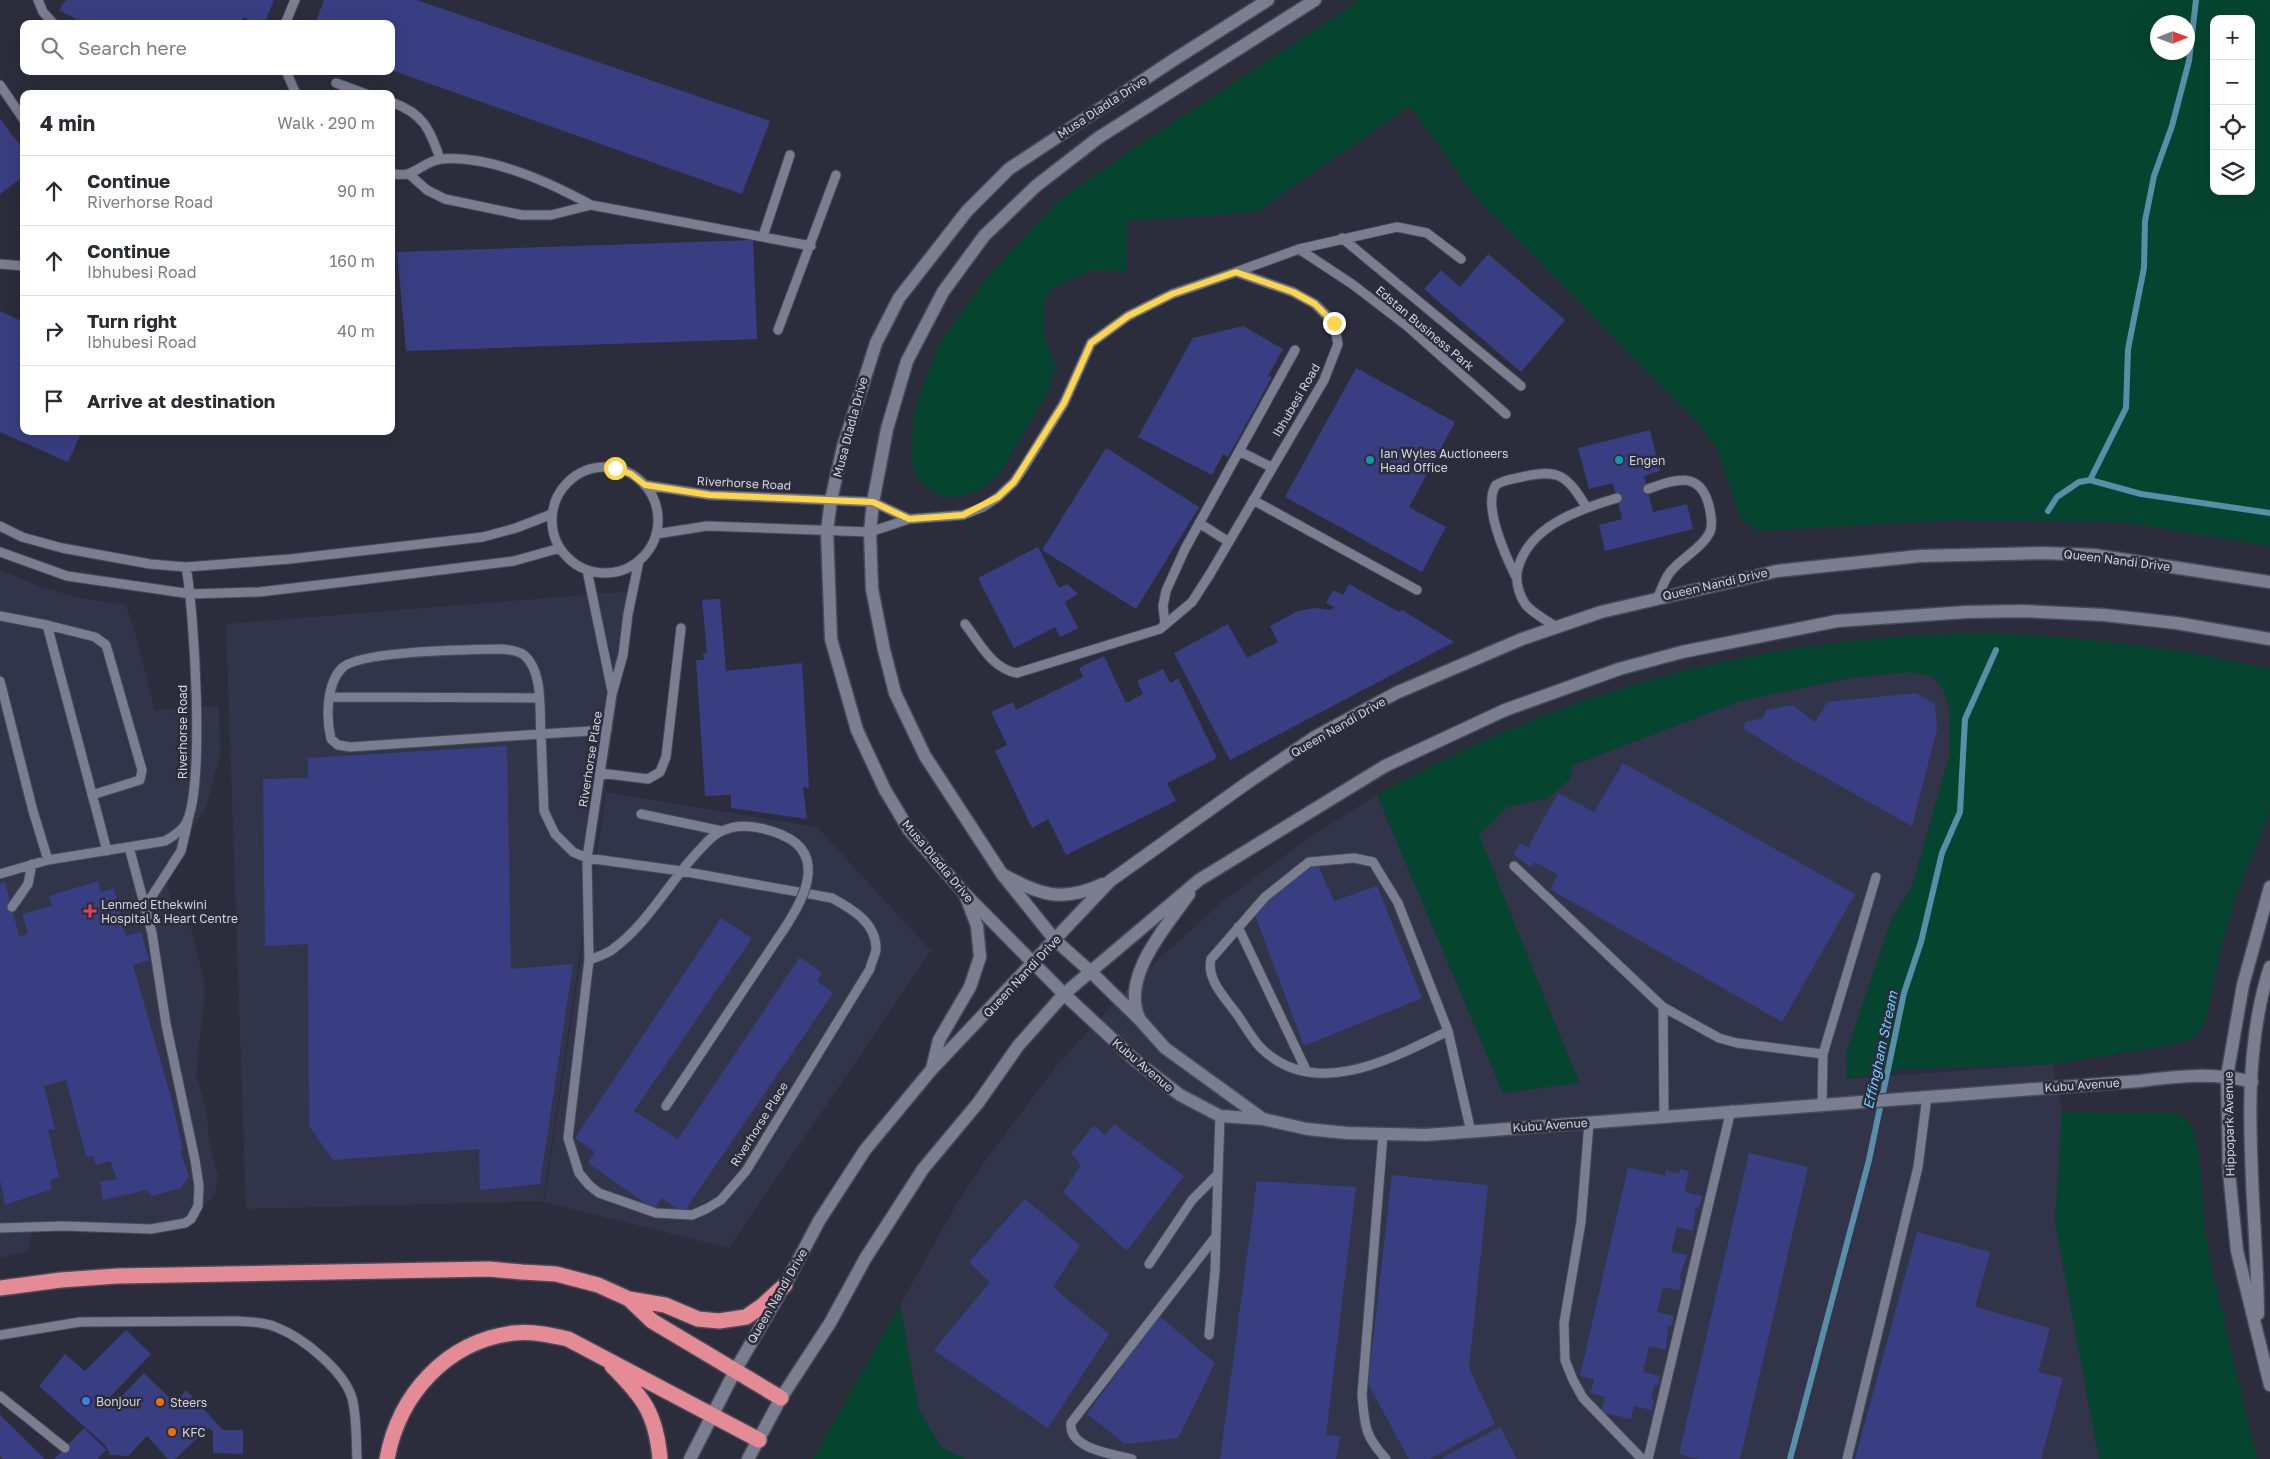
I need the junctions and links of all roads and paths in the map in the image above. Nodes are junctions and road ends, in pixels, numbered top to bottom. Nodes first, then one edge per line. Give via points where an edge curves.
1 (38, 0) edge
2 (295, 0) edge
3 (1268, 0) edge
4 (1315, 0) edge
5 (50, 20) edge
6 (287, 20) edge
7 (288, 75) edge
8 (336, 83) dead end
9 (0, 85) edge
10 (294, 90) edge
11 (355, 90) edge
12 (395, 104) edge
13 (20, 114) edge
14 (790, 155) dead end
15 (440, 159) junction
16 (395, 174) edge
17 (409, 174) junction
18 (836, 175) dead end
19 (591, 205) junction
20 (763, 236) junction
21 (1342, 238) junction
22 (811, 246) junction
23 (1299, 249) junction
24 (1461, 260) dead end
25 (0, 264) edge
26 (20, 266) edge
27 (1236, 272) junction
28 (778, 330) dead end
29 (1295, 350) dead end
30 (1521, 386) dead end
31 (1506, 414) dead end
32 (1240, 451) junction
33 (1271, 467) junction
34 (645, 485) junction
35 (1648, 489) dead end
36 (1617, 498) dead end
37 (831, 500) junction
38 (1253, 500) junction
39 (873, 502) junction
40 (1587, 508) junction
41 (552, 514) junction
42 (909, 519) junction
43 (1199, 523) junction
44 (0, 526) edge
45 (827, 531) junction
46 (870, 532) junction
47 (656, 534) junction
48 (1229, 542) junction
49 (560, 548) junction
50 (0, 552) edge
51 (639, 560) junction
52 (186, 567) junction
53 (587, 570) junction
54 (1516, 577) junction
55 (2270, 582) edge
56 (1417, 590) dead end
57 (191, 594) junction
58 (1658, 597) junction
59 (0, 616) edge
60 (964, 624) dead end
61 (47, 625) junction
62 (1165, 625) junction
63 (1558, 627) junction
64 (681, 628) dead end
65 (2270, 639) edge
66 (0, 681) edge
67 (612, 694) junction
68 (330, 697) junction
69 (539, 698) junction
70 (608, 730) junction
71 (541, 734) junction
72 (600, 773) junction
73 (92, 795) junction
74 (641, 814) dead end
75 (189, 816) junction
76 (722, 831) junction
77 (129, 847) junction
78 (107, 851) junction
79 (587, 858) junction
80 (48, 860) junction
81 (32, 864) junction
82 (1514, 866) dead end
83 (681, 871) junction
84 (0, 874) edge
85 (1002, 874) junction
86 (1876, 877) dead end
87 (1199, 880) junction
88 (1110, 881) junction
89 (2270, 887) edge
90 (965, 894) junction
91 (12, 907) dead end
92 (145, 907) junction
93 (1238, 927) junction
94 (1055, 940) junction
95 (589, 960) junction
96 (1034, 963) junction
97 (2270, 967) edge
98 (1091, 972) junction
99 (1064, 994) junction
100 (1663, 1007) junction
101 (1140, 1020) junction
102 (1448, 1031) junction
103 (1822, 1054) junction
104 (932, 1069) junction
105 (1307, 1072) junction
106 (2227, 1076) junction
107 (2252, 1082) junction
108 (1927, 1096) junction
109 (1822, 1105) junction
110 (666, 1106) dead end
111 (1731, 1110) junction
112 (1220, 1116) junction
113 (1664, 1116) junction
114 (1263, 1119) junction
115 (1589, 1123) junction
116 (1471, 1132) junction
117 (1383, 1135) junction
118 (1218, 1174) junction
119 (0, 1228) edge
120 (1216, 1236) junction
121 (1149, 1264) dead end
122 (786, 1285) junction
123 (0, 1288) edge
124 (629, 1299) junction
125 (2258, 1334) junction
126 (0, 1335) edge
127 (1209, 1335) dead end
128 (601, 1355) junction
129 (736, 1369) junction
130 (2270, 1385) edge
131 (0, 1396) edge
132 (781, 1398) junction
133 (713, 1414) junction
134 (759, 1440) junction
135 (65, 1448) dead end
136 (357, 1459) edge
137 (387, 1459) edge
138 (660, 1459) edge
139 (690, 1459) edge
140 (748, 1459) edge
141 (1132, 1459) edge
142 (1386, 1459) edge
143 (1642, 1459) edge
144 (1648, 1459) edge
145 (1846, 1459) edge

1 - 5 lane
2 - 6 lane
3 - 37 street, Musa Dladla Drive via 1009,169 967,210 899,298 876,343 843,447
4 - 39 street, Musa Dladla Drive via 1098,138 1036,186 984,236 943,292 907,361 888,429
7 - 10 lane
8 - 11 lane
9 - 13 lane
12 - 15 lane via 422,119 432,135
14 - 20 lane
15 - 17 lane
15 - 19 lane via 466,160 518,171 559,187
16 - 17 lane
17 - 19 lane via 427,190 445,199 522,215 551,215
18 - 22 lane
19 - 20 lane
20 - 22 lane
21 - 23 lane
21 - 24 lane via 1397,227 1410,228 1427,233
21 - 30 lane, Edstan Business Park
22 - 28 lane
23 - 27 lane
23 - 31 lane, Edstan Business Park via 1407,326
25 - 26 lane
27 - 33 lane, Ibhubesi Road via 1293,292 1315,304 1326,312 1337,331 1338,344 1324,380
27 - 42 lane via 1172,294 1128,316 1091,343 1064,403 1014,482 998,497 963,515
29 - 32 lane
32 - 33 lane
32 - 43 lane
33 - 38 lane, Ibhubesi Road
34 - 37 lane, Riverhorse Road via 710,495
34 - 41 lane, Riverhorse Road via 631,474 615,468 598,467 581,472 557,497
34 - 47 lane via 654,500 658,517
35 - 58 lane via 1681,479 1697,484 1706,497 1712,524 1704,540 1671,570
36 - 40 lane
37 - 39 lane, Riverhorse Road
37 - 45 street, Musa Dladla Drive
38 - 48 lane, Ibhubesi Road
38 - 56 lane
39 - 42 lane
39 - 46 street, Musa Dladla Drive
40 - 54 lane via 1551,526 1530,543 1520,560
40 - 54 lane via 1569,482 1556,473 1539,473 1496,485 1492,493 1492,509 1501,546
41 - 49 lane via 553,532
41 - 52 lane via 483,537
42 - 46 lane
43 - 48 lane
43 - 62 lane via 1166,591 1163,606
44 - 52 lane via 22,537 62,548
45 - 46 lane
45 - 47 lane via 707,526
45 - 90 street, Musa Dladla Drive via 831,639 857,730 885,790 909,830
46 - 85 street, Musa Dladla Drive via 872,589 895,693 924,756
47 - 51 lane via 649,550
48 - 62 lane, Ibhubesi Road via 1192,602
49 - 53 lane
49 - 57 lane via 514,561 259,592
50 - 57 lane via 67,576
51 - 53 lane via 621,571 604,574
51 - 67 lane, Riverhorse Place via 623,655
52 - 57 lane, Riverhorse Road
53 - 67 lane, Riverhorse Place
54 - 63 lane via 1526,605
55 - 58 street, Queen Nandi Drive via 2094,555 1987,552 1810,566
57 - 75 lane, Riverhorse Road via 197,750
58 - 63 street, Queen Nandi Drive
59 - 61 lane
60 - 62 lane, Ibhubesi Road via 994,662 1017,673 1137,637
61 - 73 lane
61 - 73 lane via 95,637 106,645 142,770 140,780
63 - 88 street, Queen Nandi Drive via 1487,652 1405,689 1315,737
64 - 72 lane via 668,747 663,766 648,779
65 - 87 street via 2176,623 2104,616 2023,611 1966,612 1837,621 1682,652 1567,686 1443,738 1342,790
66 - 80 lane
67 - 70 lane, Riverhorse Place
68 - 69 lane
68 - 69 lane via 342,668 353,662 412,652 502,649 524,656 536,674
68 - 71 lane via 330,736 333,742 342,746
69 - 71 lane
70 - 71 lane
70 - 72 lane, Riverhorse Place
71 - 79 lane via 542,800 548,821 564,845
72 - 79 lane, Riverhorse Place
73 - 78 lane
74 - 76 lane
75 - 77 lane, Riverhorse Road via 177,834 164,841
75 - 92 lane via 181,850
76 - 83 lane via 708,841
76 - 110 lane, bridge via 745,826 767,828 782,834 797,844 804,854 807,883 800,904
77 - 78 lane, Riverhorse Road
77 - 92 lane
78 - 80 lane, Riverhorse Road
79 - 83 lane, Riverhorse Place
79 - 95 lane, Riverhorse Place
80 - 81 lane, Riverhorse Road
81 - 84 lane, Riverhorse Road
81 - 91 lane via 28,884
82 - 100 lane
83 - 95 lane via 629,935 612,950
83 - 95 lane, Riverhorse Place via 832,898 855,910 873,936 876,950 870,969 746,1171 721,1200 706,1209 692,1215 656,1214 598,1193 578,1173 568,1138
85 - 88 street via 1030,890 1054,895 1087,891
85 - 94 street, Musa Dladla Drive
86 - 103 lane
87 - 98 street
87 - 101 street via 1144,960 1133,1001
88 - 94 street, Queen Nandi Drive
89 - 106 street, Hippopark Avenue via 2243,985
90 - 96 street, Musa Dladla Drive
90 - 104 street via 977,926 980,957 970,987 939,1040
92 - 119 lane via 195,1160 199,1198 195,1213 185,1223 151,1229
93 - 102 lane via 1265,897 1309,862 1368,859 1378,867 1398,903
93 - 105 lane
93 - 105 lane via 1211,959 1215,983 1260,1046 1285,1066
94 - 96 street, Queen Nandi Drive
94 - 98 street, Musa Dladla Drive
96 - 99 street, Musa Dladla Drive
96 - 104 street, Queen Nandi Drive
97 - 107 street, Hippopark Avenue via 2264,985
98 - 99 street
98 - 101 street, Kubu Avenue
99 - 112 street, Kubu Avenue via 1136,1061 1180,1095
99 - 132 street via 1018,1046 978,1103 923,1169
100 - 103 lane via 1719,1038
100 - 113 lane
101 - 114 street, Kubu Avenue via 1165,1048
102 - 105 lane via 1364,1068 1330,1073
102 - 116 lane
103 - 109 lane
104 - 122 street, Queen Nandi Drive via 865,1150 819,1220
106 - 107 street, Kubu Avenue
106 - 108 street, Kubu Avenue via 2183,1076
106 - 125 street, Hippopark Avenue via 2236,1242
107 - 125 street, Hippopark Avenue via 2250,1128 2258,1250
108 - 109 street, Kubu Avenue
108 - 145 lane via 1918,1167
109 - 111 street, Kubu Avenue
111 - 113 street, Kubu Avenue
111 - 144 lane
112 - 114 street, Kubu Avenue
112 - 118 lane
113 - 115 street, Kubu Avenue
114 - 117 street, Kubu Avenue via 1307,1129
115 - 116 street, Kubu Avenue
115 - 143 lane via 1580,1222 1564,1323 1565,1360 1583,1398
116 - 117 street, Kubu Avenue
117 - 142 lane via 1362,1395 1365,1427 1371,1443
118 - 120 lane
118 - 121 lane via 1192,1200
120 - 127 lane
120 - 141 lane via 1071,1423 1074,1438 1088,1446
122 - 124 highway via 762,1306 735,1320 698,1319 665,1305
122 - 129 street, Queen Nandi Drive
123 - 124 highway via 117,1276 489,1269 556,1274 598,1285
124 - 129 highway via 652,1321
125 - 130 street, Hippopark Avenue
126 - 136 lane via 80,1322 236,1321 278,1328 322,1356 346,1386 352,1397
128 - 133 highway
128 - 137 highway via 568,1339 545,1334 516,1333 488,1338 464,1348 441,1362 421,1382 392,1435
128 - 138 highway via 641,1396 653,1421
129 - 132 highway
129 - 133 street, Queen Nandi Drive
131 - 135 lane
132 - 134 street
133 - 134 highway
133 - 139 street, Queen Nandi Drive
134 - 140 street

